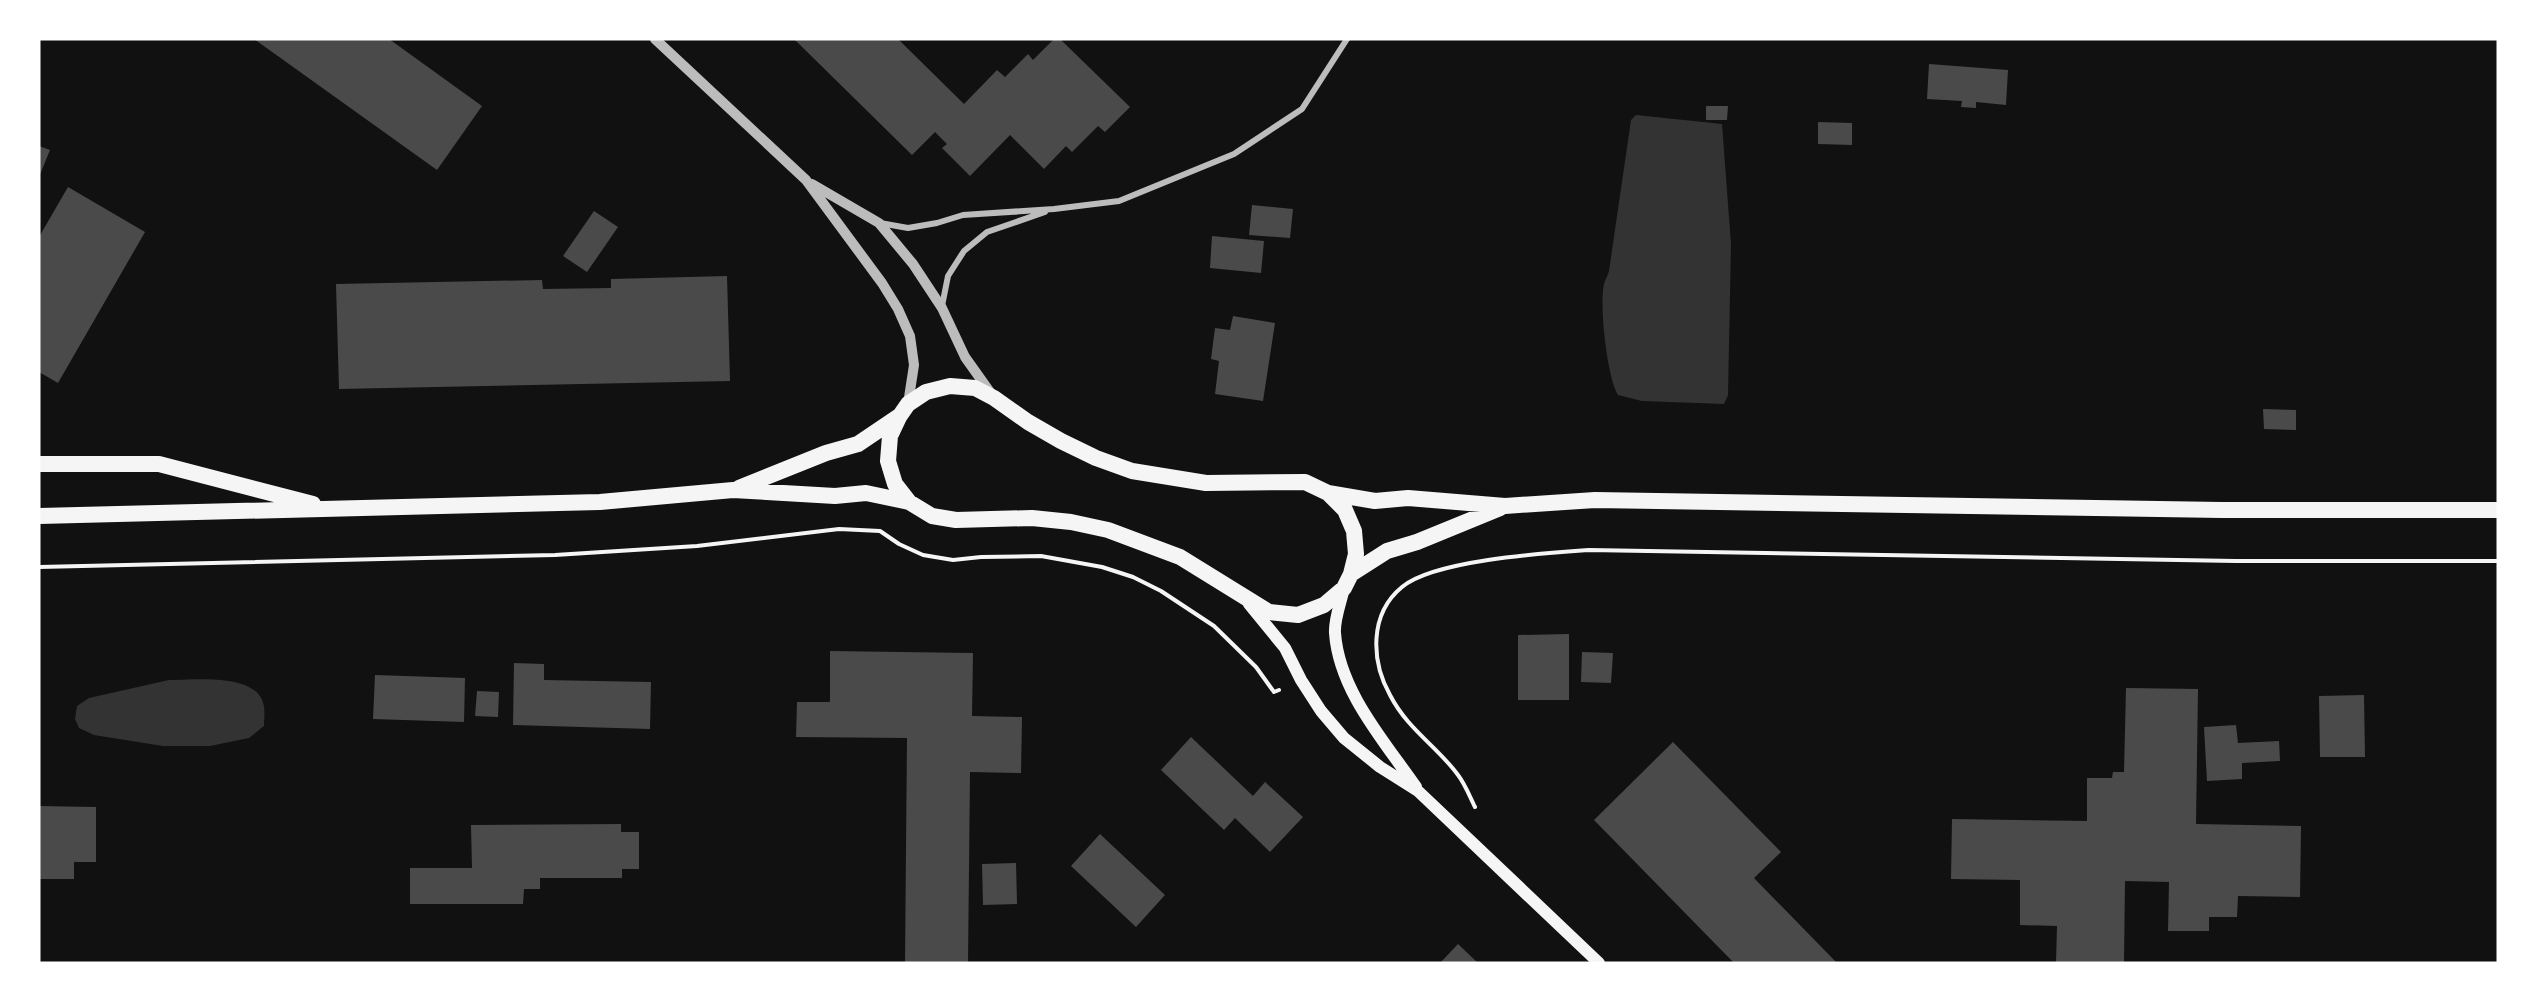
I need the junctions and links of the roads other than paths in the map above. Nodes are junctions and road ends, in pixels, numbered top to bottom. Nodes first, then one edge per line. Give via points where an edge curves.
1 (655, 39) edge
2 (1347, 39) edge
3 (806, 180) junction
4 (1054, 209) junction
5 (879, 223) junction
6 (942, 308) junction
7 (994, 398) junction
8 (904, 410) junction
9 (39, 464) edge
10 (733, 490) junction
11 (1328, 493) junction
12 (909, 502) junction
13 (1505, 506) junction
14 (331, 509) junction
15 (2498, 510) edge
16 (39, 516) edge
17 (1347, 581) junction
18 (1246, 600) junction
19 (1419, 791) junction
20 (1599, 963) edge

1 - 3 street
2 - 4 street via 1302,109 1234,154 1119,201
3 - 5 street
3 - 8 street via 882,283 910,336 914,365
4 - 5 street via 963,215 908,228
4 - 6 street via 987,232 964,251 948,276
5 - 6 street
6 - 7 street via 965,357
7 - 8 highway via 975,388 950,386 926,392
7 - 11 highway via 1061,441 1132,471 1206,483 1305,482
8 - 10 highway via 858,444
8 - 12 highway via 890,436 888,460 895,484
9 - 14 highway via 159,464
10 - 12 highway via 835,496 866,493
10 - 14 highway via 600,502
11 - 13 highway via 1375,501 1408,498
11 - 17 highway via 1345,510 1354,531 1356,554
12 - 18 highway via 932,516 956,520 1032,518 1108,530 1180,557
13 - 15 highway via 1595,500
13 - 17 highway via 1387,551
14 - 16 highway
17 - 18 highway via 1324,605 1298,615 1269,612
17 - 19 main road via 1335,632 1342,666 1355,698
18 - 19 main road via 1285,648 1301,681 1344,738
19 - 20 main road

